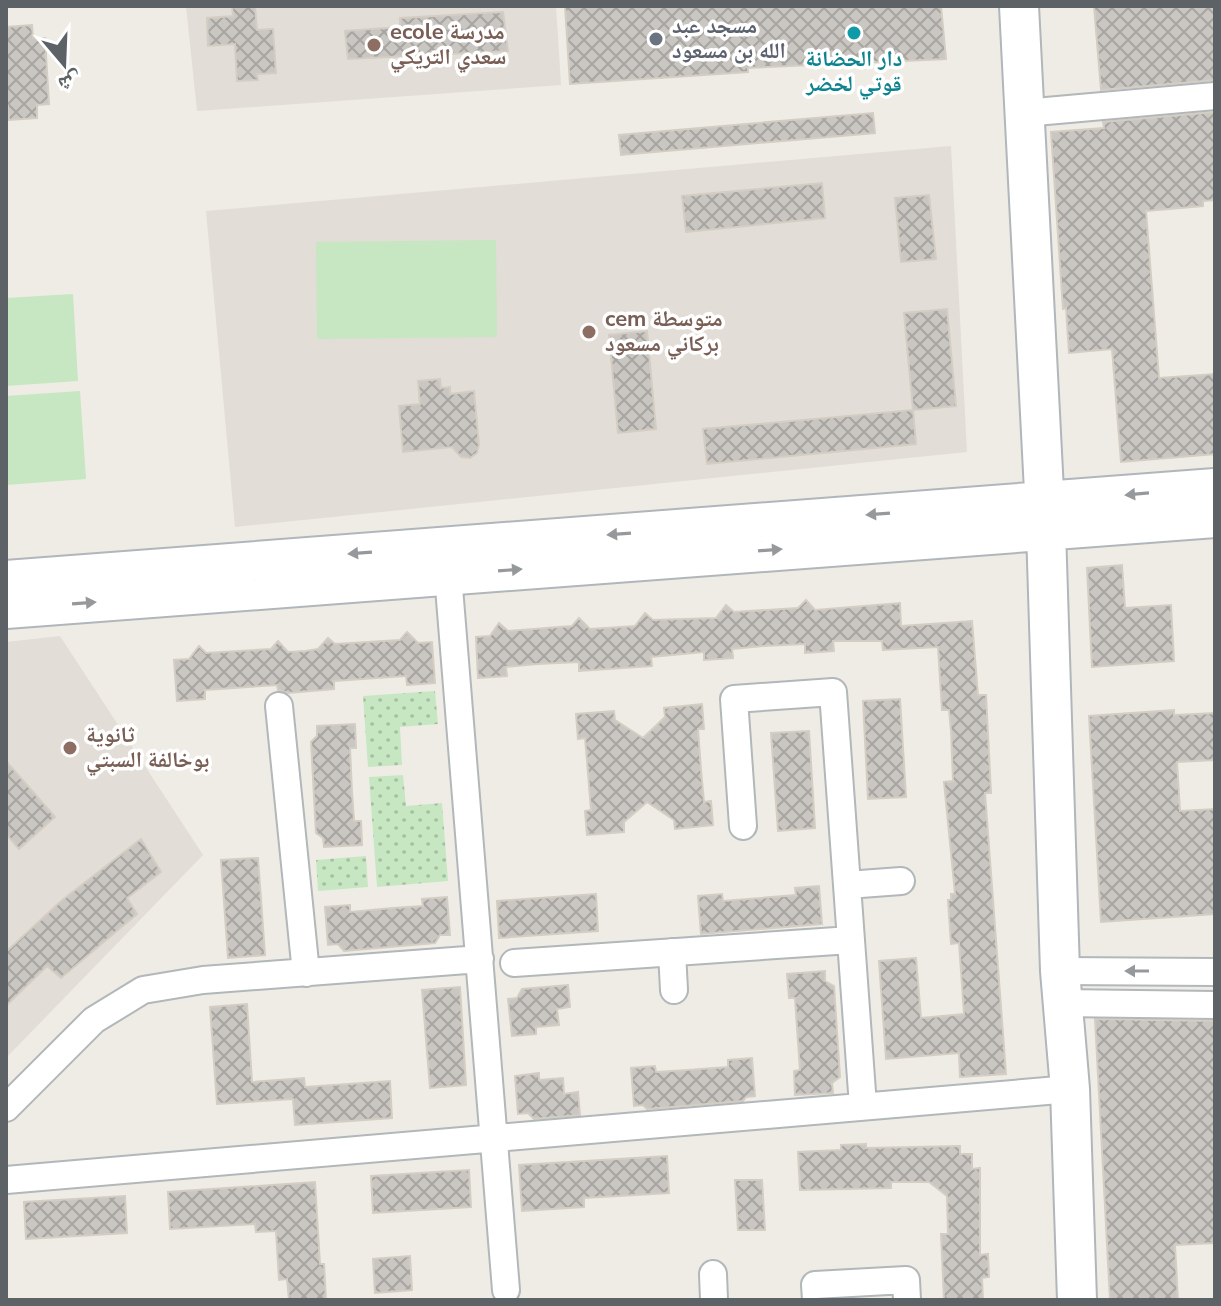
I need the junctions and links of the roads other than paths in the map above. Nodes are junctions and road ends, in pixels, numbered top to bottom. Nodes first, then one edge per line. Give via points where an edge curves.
1 (1019, 6) edge
2 (1215, 96) edge
3 (1024, 113) junction
4 (1215, 488) edge
5 (1045, 516) junction
6 (1215, 518) edge
7 (448, 575) junction
8 (6, 580) edge
9 (6, 609) edge
10 (279, 706) dead end
11 (743, 826) dead end
12 (901, 881) dead end
13 (847, 885) junction
14 (851, 940) junction
15 (672, 952) junction
16 (480, 959) junction
17 (514, 963) dead end
18 (1215, 972) edge
19 (306, 973) junction
20 (1060, 987) junction
21 (674, 990) dead end
22 (1215, 1005) edge
23 (1070, 1089) junction
24 (863, 1106) junction
25 (6, 1108) edge
26 (494, 1138) junction
27 (6, 1180) edge
28 (506, 1290) dead end
29 (816, 1300) edge
30 (907, 1300) edge
31 (1077, 1300) edge

1 - 3 main road
2 - 3 street
3 - 5 main road
4 -> 5 main road
5 - 6 main road
7 -> 5 main road
5 -> 8 main road
5 - 20 main road
9 -> 7 main road
7 - 16 street
10 - 19 street
11 - 13 street via 734,699 833,692
12 - 13 street
13 - 14 street
14 - 15 street
14 - 24 street
15 - 17 street
15 - 21 street
16 - 19 street
16 - 26 street
18 -> 20 street
19 - 25 street via 143,990 94,1020
20 - 22 street
20 - 23 main road
23 - 24 street
23 - 31 main road
24 - 26 street
26 - 27 street
26 - 28 street
29 - 30 street via 815,1285 906,1280

